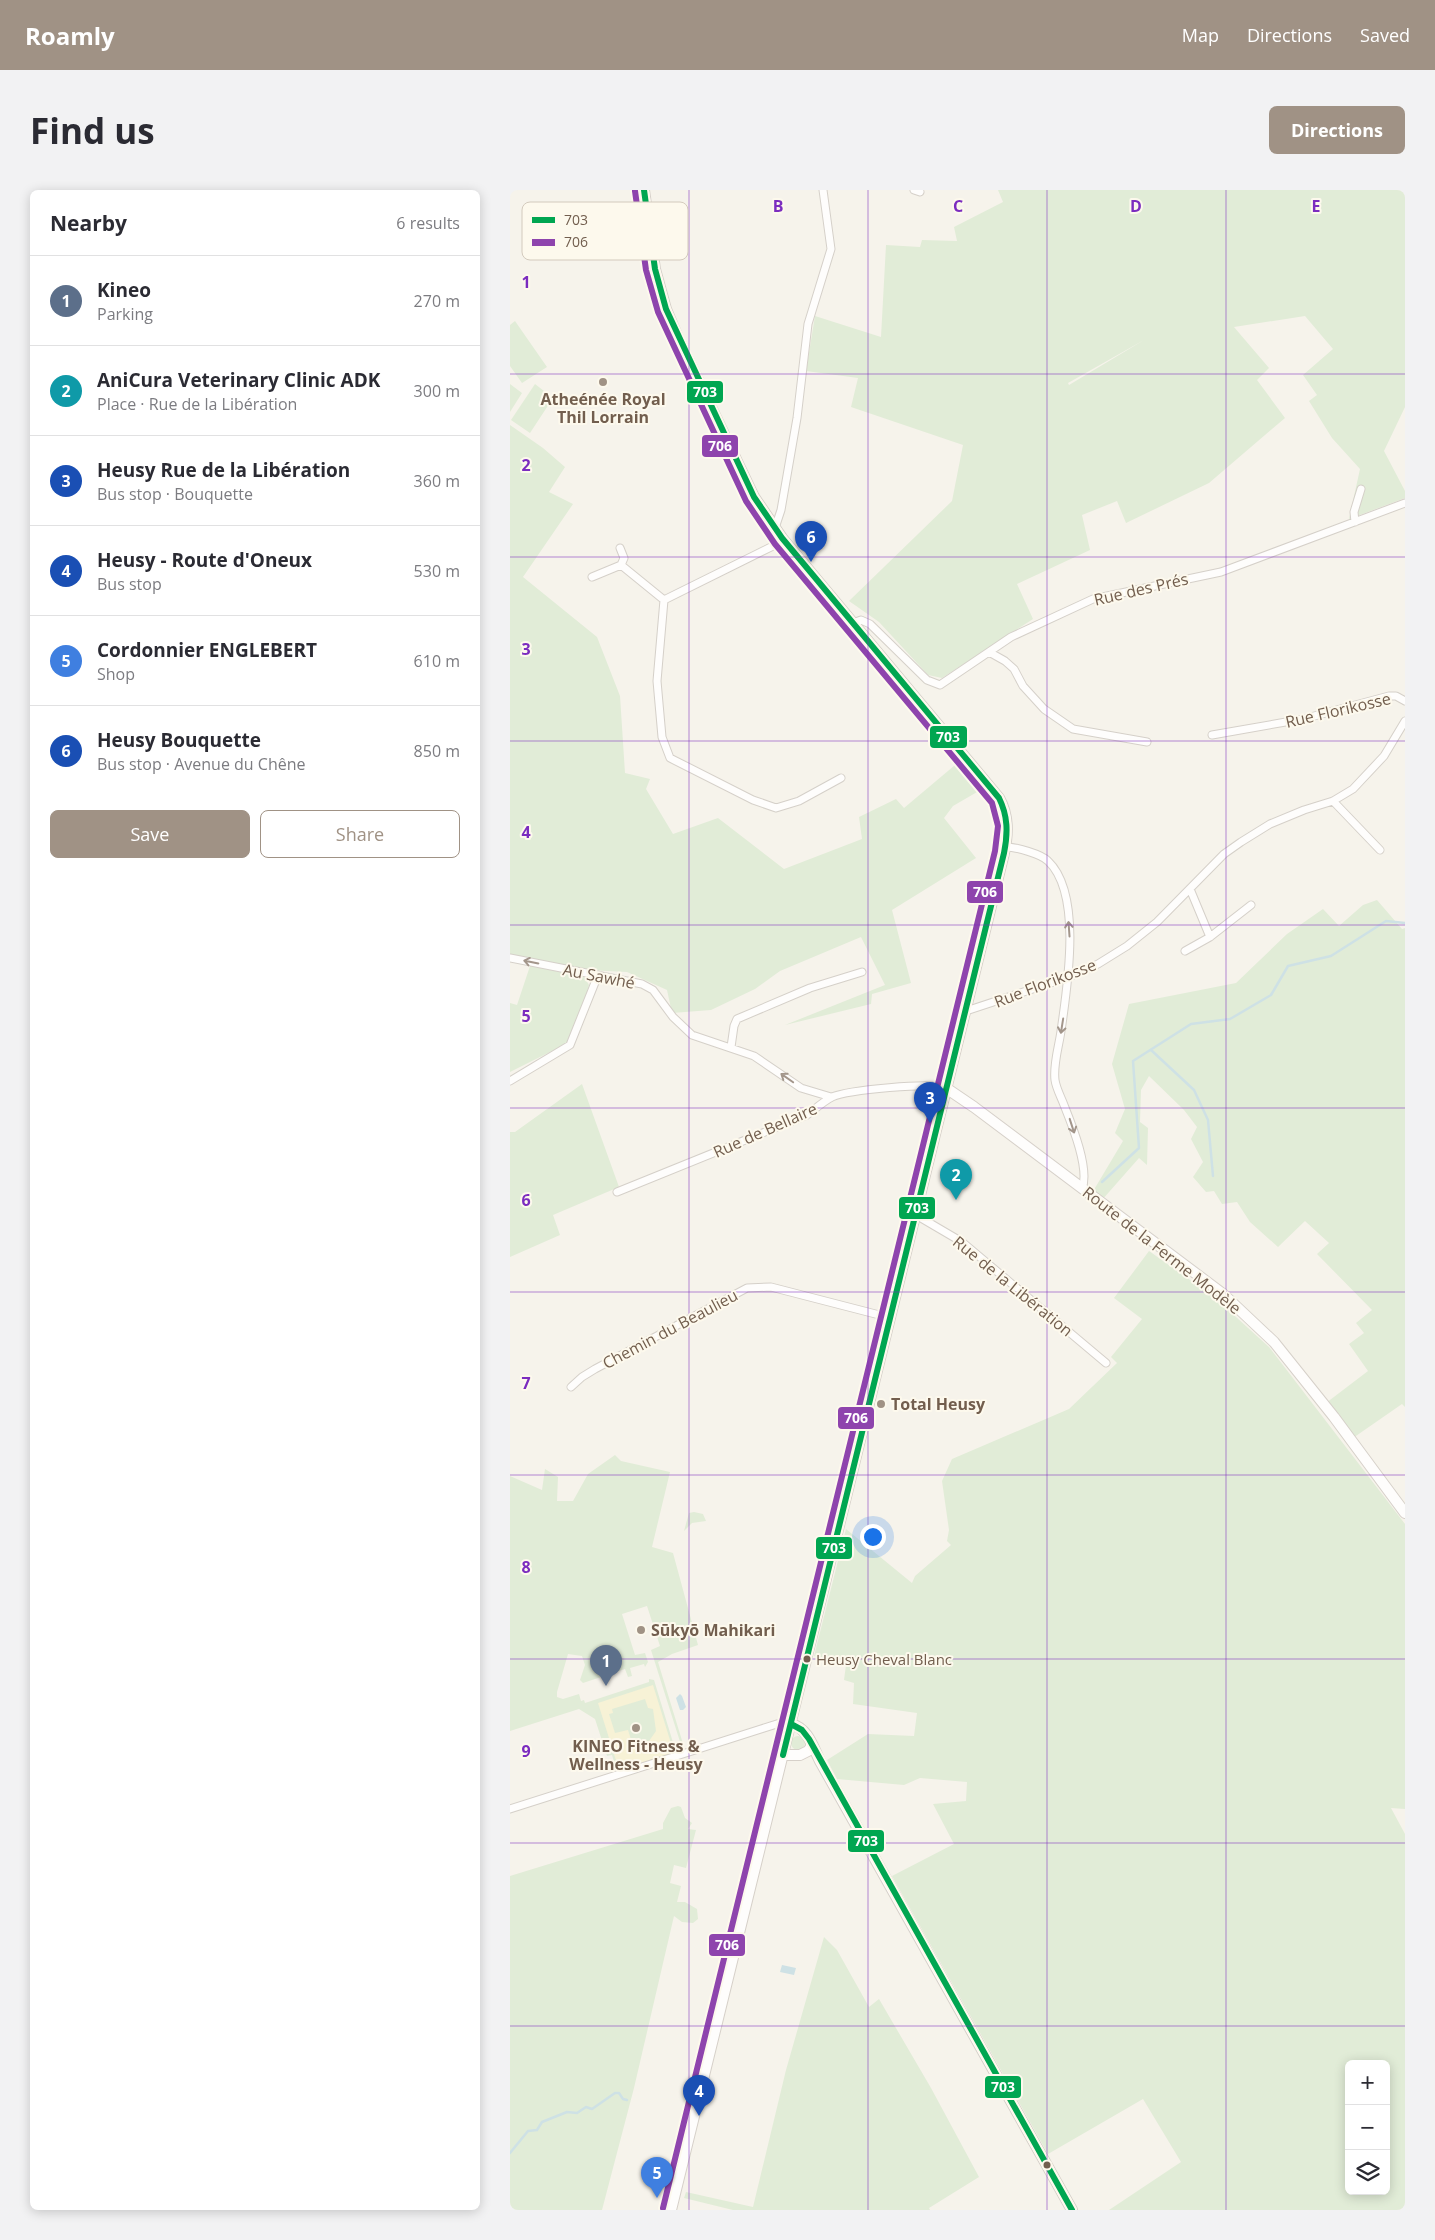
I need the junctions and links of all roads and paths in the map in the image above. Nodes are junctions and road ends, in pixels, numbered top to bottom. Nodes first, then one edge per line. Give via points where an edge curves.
1 (823, 190) edge
2 (654, 260) edge
3 (1361, 489) dead end
4 (1405, 503) edge
5 (1355, 522) junction
6 (775, 528) junction
7 (782, 538) junction
8 (620, 548) dead end
9 (621, 565) junction
10 (592, 577) dead end
11 (664, 600) junction
12 (852, 623) junction
13 (989, 652) junction
14 (1405, 700) edge
15 (1405, 721) edge
16 (1212, 735) dead end
17 (1147, 742) dead end
18 (841, 778) dead end
19 (1333, 800) junction
20 (1006, 847) junction
21 (1380, 850) dead end
22 (1190, 888) junction
23 (1251, 905) dead end
24 (1210, 937) junction
25 (1185, 951) dead end
26 (510, 958) edge
27 (862, 972) dead end
28 (598, 975) junction
29 (1068, 977) junction
30 (966, 1011) junction
31 (731, 1047) junction
32 (510, 1081) edge
33 (946, 1088) junction
34 (831, 1097) junction
35 (1082, 1188) junction
36 (617, 1192) dead end
37 (916, 1215) junction
38 (891, 1318) junction
39 (1106, 1363) dead end
40 (571, 1387) dead end
41 (1405, 1513) edge
42 (791, 1724) junction
43 (811, 1742) junction
44 (805, 1753) junction
45 (783, 1756) junction
46 (820, 1761) junction
47 (510, 1809) edge
48 (671, 2210) edge
49 (1072, 2210) edge

1 - 6 street via 831,249 808,324 782,510
2 - 6 main road via 669,317 711,411 754,497
3 - 5 street via 1354,512
4 - 5 street, Rue des Prés
5 - 13 street, Rue des Prés via 1220,572 1093,599 1028,628
6 - 7 main road
7 - 11 street via 773,546
7 - 12 main road
8 - 9 street via 624,558
9 - 10 street
9 - 11 street
11 - 18 street via 657,681 662,737 670,758 753,800 776,808
12 - 13 street, Rue des Prés via 861,620 870,624 927,680 940,685
12 - 20 main road via 999,798 1006,817
13 - 17 street via 1005,660 1014,669 1022,686 1044,709 1073,729
14 - 16 street, Rue Florikosse via 1389,696 1324,715
15 - 19 street, Rue Florikosse via 1384,756 1367,776 1354,789
19 - 21 street
19 - 22 street, Rue Florikosse via 1270,824 1240,842
29 -> 20 street via 1068,900 1062,884 1048,860
20 - 30 main road
22 - 24 street
22 - 29 street, Rue Florikosse via 1157,922 1127,946
23 - 24 street
24 - 25 street
28 -> 26 street, Au Sawhé
27 - 31 street via 810,988 737,1019
28 - 31 street, Au Sawhé via 642,984 652,990 692,1035
28 - 32 street via 570,1045
29 - 30 street, Rue Florikosse
29 -> 35 street via 1055,1080 1084,1170
30 - 33 main road
34 -> 31 street, Au Sawhé via 801,1088 754,1056
33 - 34 street, Rue de Bellaire via 928,1085
33 - 35 main road, Route de la Ferme Modèle
33 - 37 main road
34 - 36 street, Rue de Bellaire via 807,1115
35 - 41 main road, Route de la Ferme Modèle via 1223,1294 1274,1342
37 - 38 main road
37 - 39 street, Rue de la Libération via 962,1242
38 - 40 street, Chemin du Beaulieu via 771,1287 747,1288 582,1376
38 - 42 main road
42 - 43 main road via 800,1728
42 - 45 main road
42 - 47 street via 761,1728
43 - 44 main road
43 - 46 main road
44 - 45 main road
44 - 46 main road
45 - 48 main road
46 - 49 main road

